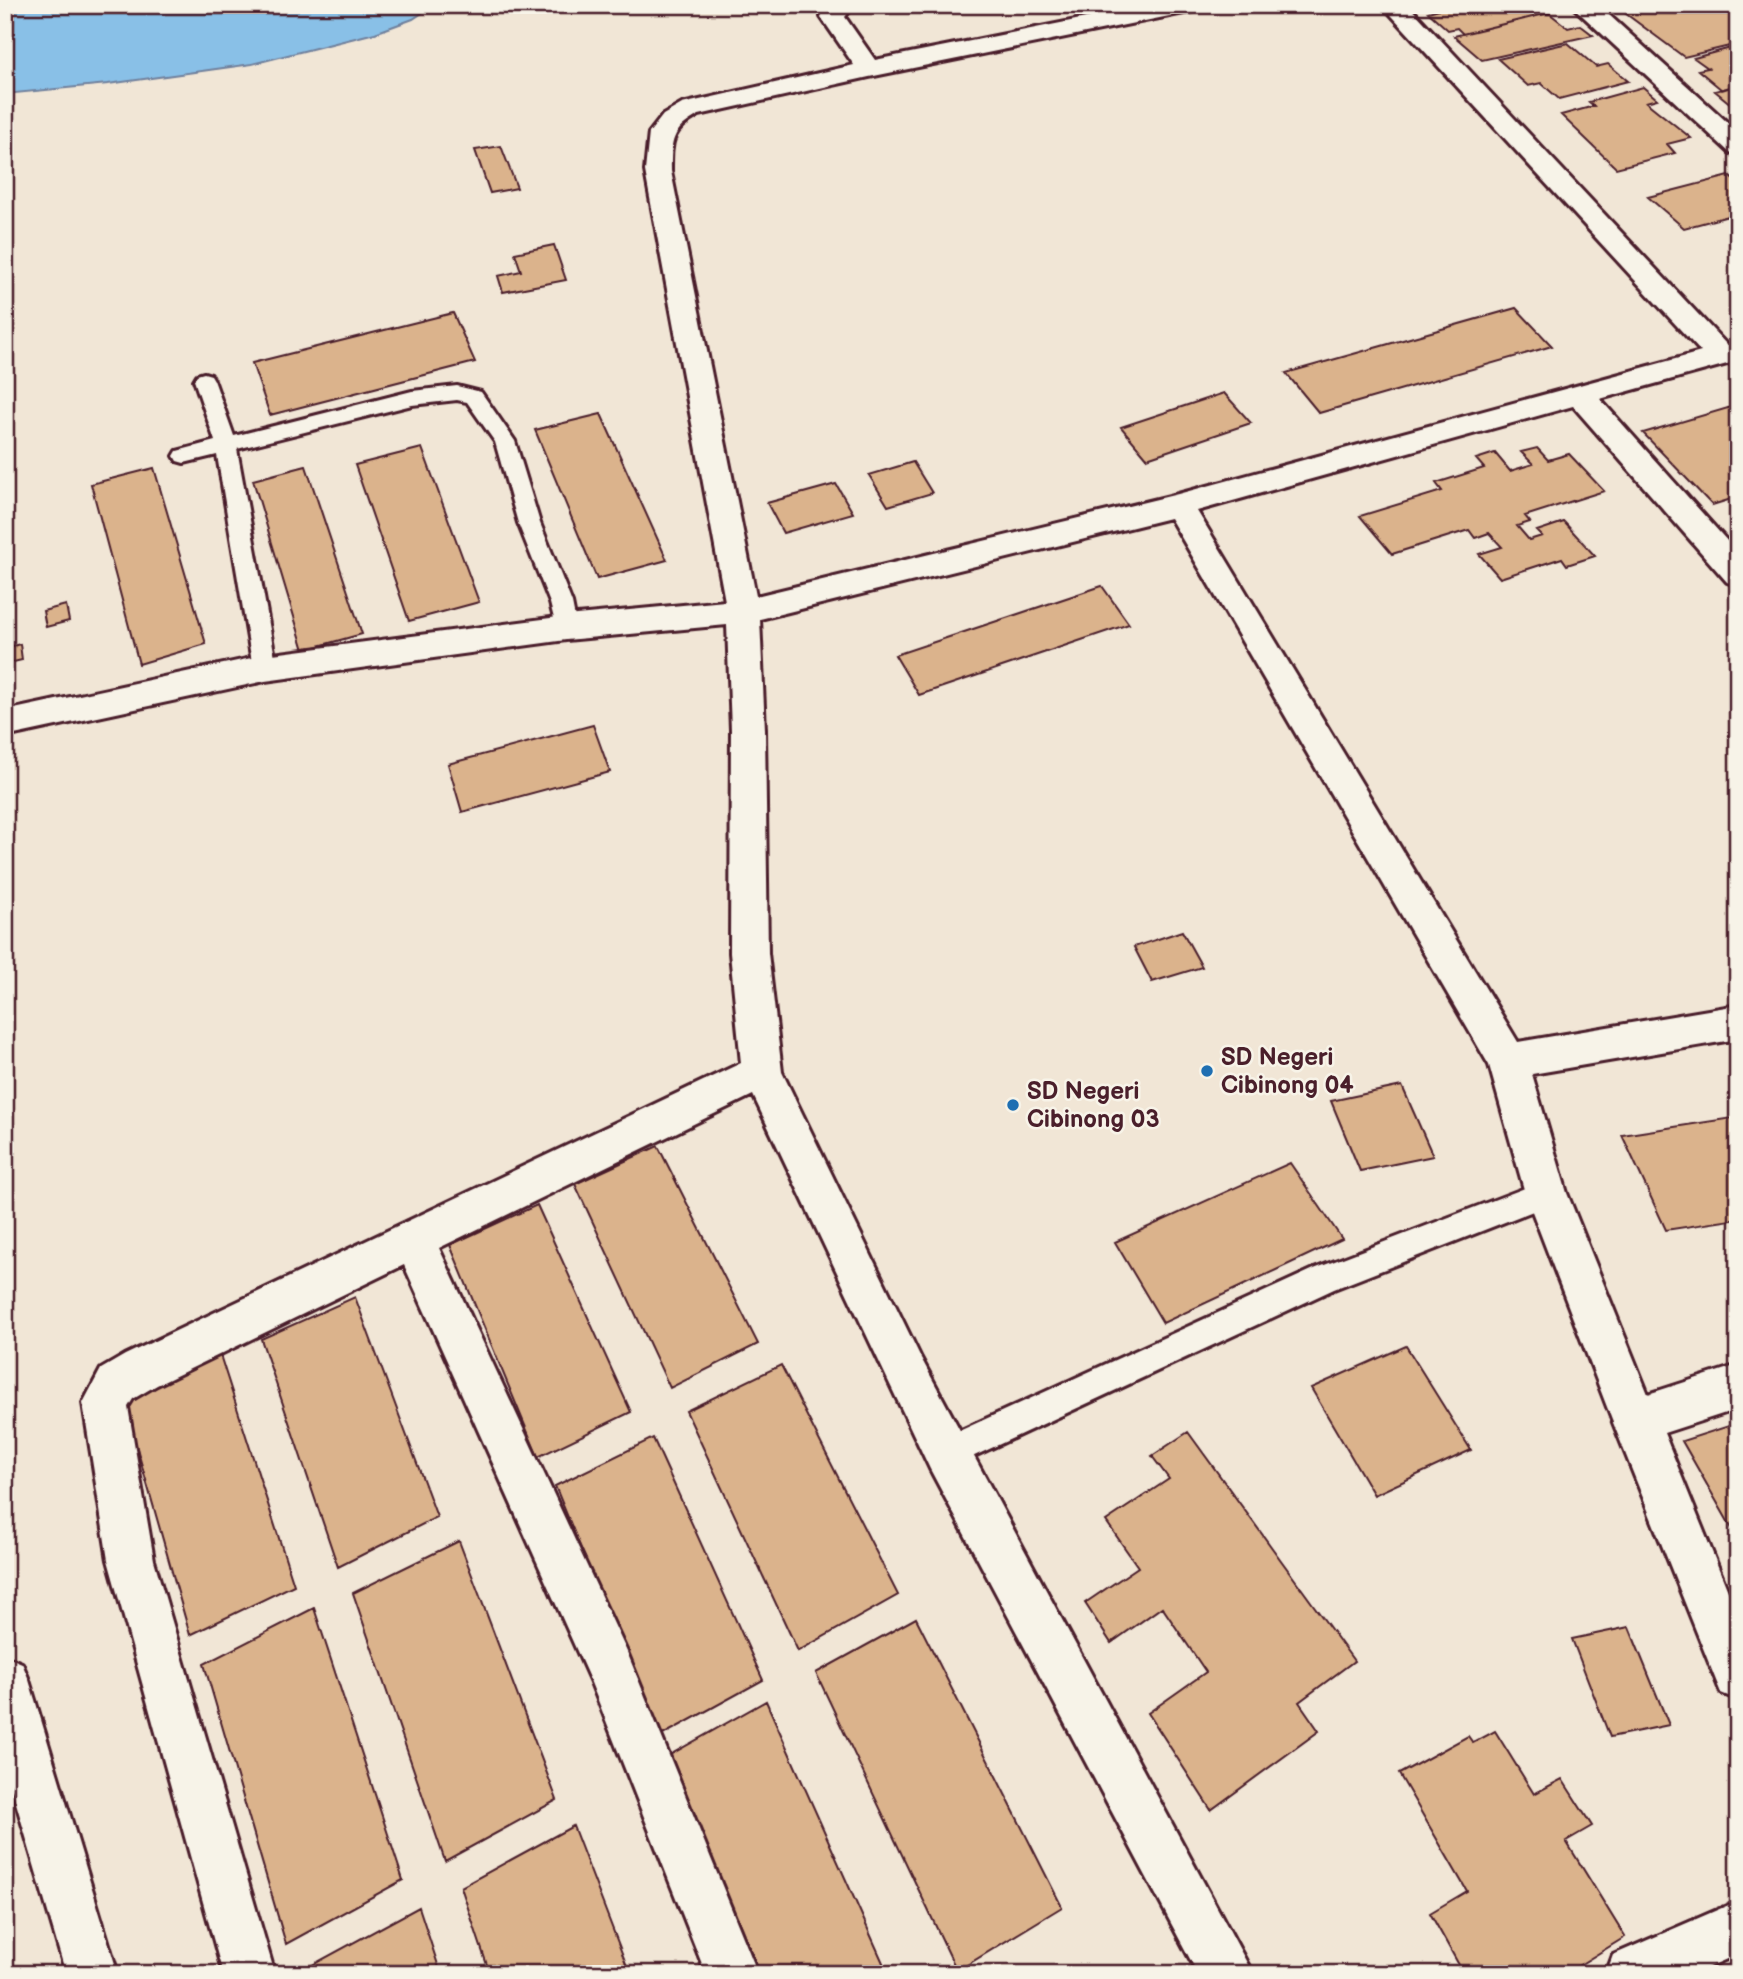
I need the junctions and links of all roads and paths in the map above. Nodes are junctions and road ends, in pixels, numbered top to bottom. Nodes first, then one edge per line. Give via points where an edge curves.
1 (842, 5) edge
2 (1189, 5) edge
3 (1394, 5) edge
4 (1583, 5) edge
5 (1128, 11) edge
6 (869, 69) junction
7 (1738, 146) edge
8 (1730, 353) edge
9 (204, 380) dead end
10 (1579, 394) junction
11 (226, 444) junction
12 (184, 456) dead end
13 (1178, 505) junction
14 (1738, 574) edge
15 (743, 611) junction
16 (566, 628) junction
17 (265, 668) junction
18 (5, 724) edge
19 (1738, 1022) edge
20 (1508, 1061) junction
21 (762, 1072) junction
22 (1546, 1193) junction
23 (413, 1239) junction
24 (1738, 1387) edge
25 (1634, 1420) junction
26 (946, 1453) junction
27 (1738, 1676) edge
28 (5, 1680) edge
29 (1738, 1927) edge
30 (92, 1974) edge
31 (248, 1974) edge
32 (732, 1974) edge
33 (1227, 1974) edge
34 (1632, 1974) edge

1 - 6 street via 833,17
2 - 5 street
3 - 8 street
4 - 7 street
5 - 6 street
6 - 15 street via 691,109 666,125 658,148 662,195
8 - 10 street
9 - 11 lane
10 - 13 street
10 - 14 street
11 - 12 lane
11 - 16 lane via 412,398 457,393 474,397 505,441
11 - 17 lane
13 - 15 street
13 - 20 street
15 - 16 street
15 - 21 street via 749,953
16 - 17 street
17 - 18 street
19 - 20 street
20 - 22 street
21 - 23 street
21 - 26 street
22 - 25 street
22 - 26 lane via 1324,1279
23 - 31 street via 141,1370 117,1384 105,1403 131,1559
23 - 32 street via 610,1669
24 - 25 street
25 - 27 street
26 - 33 street
28 - 30 street
29 - 34 street

